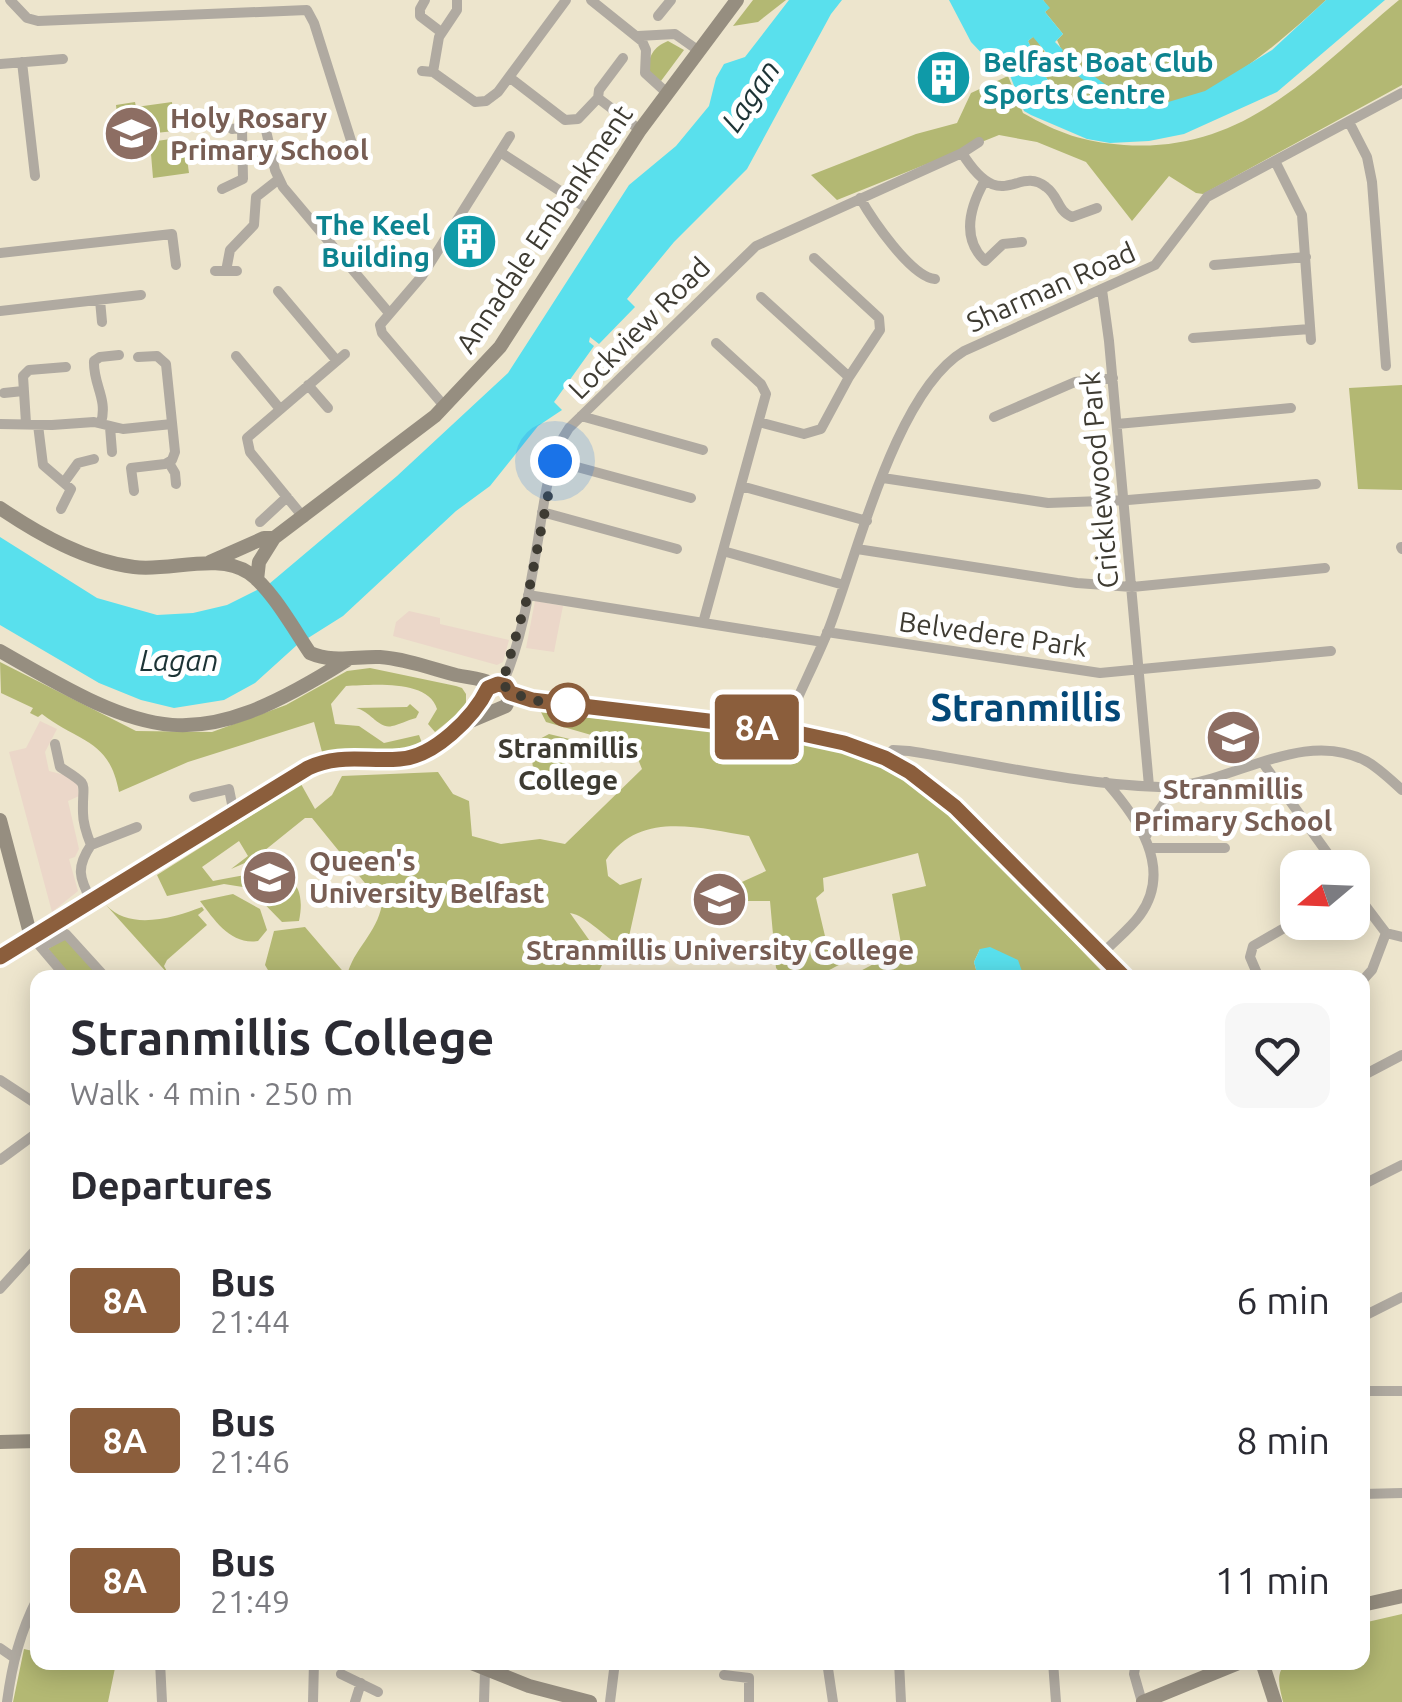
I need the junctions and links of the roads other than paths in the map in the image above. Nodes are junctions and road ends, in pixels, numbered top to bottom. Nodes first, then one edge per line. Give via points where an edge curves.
1 (10, 0) edge
2 (426, 0) edge
3 (457, 0) edge
4 (566, 0) edge
5 (591, 0) edge
6 (671, 0) edge
7 (738, 0) edge
8 (175, 1) edge
9 (175, 14) junction
10 (658, 16) dead end
11 (441, 32) junction
12 (638, 36) junction
13 (698, 51) junction
14 (624, 58) dead end
15 (63, 59) dead end
16 (22, 62) junction
17 (0, 64) edge
18 (509, 77) junction
19 (1402, 92) edge
20 (667, 93) junction
21 (598, 98) junction
22 (1349, 122) junction
23 (640, 130) junction
24 (510, 136) dead end
25 (978, 142) dead end
26 (354, 150) dead end
27 (500, 152) junction
28 (962, 154) junction
29 (1275, 162) junction
30 (1044, 169) dead end
31 (35, 176) dead end
32 (279, 178) junction
33 (984, 182) junction
34 (1038, 183) junction
35 (222, 189) dead end
36 (860, 198) junction
37 (1097, 208) dead end
38 (588, 209) junction
39 (1022, 242) dead end
40 (0, 254) edge
41 (1306, 257) junction
42 (814, 258) dead end
43 (929, 260) dead end
44 (176, 264) dead end
45 (1214, 266) dead end
46 (918, 268) junction
47 (226, 271) dead end
48 (935, 279) dead end
49 (1102, 290) junction
50 (278, 291) dead end
51 (141, 295) dead end
52 (761, 297) dead end
53 (100, 300) junction
54 (0, 311) edge
55 (389, 313) junction
56 (102, 322) dead end
57 (1192, 338) dead end
58 (716, 343) dead end
59 (119, 355) dead end
60 (236, 356) dead end
61 (138, 357) dead end
62 (66, 366) dead end
63 (1386, 366) dead end
64 (29, 370) junction
65 (12, 372) dead end
66 (849, 377) junction
67 (1112, 378) junction
68 (308, 385) junction
69 (23, 391) junction
70 (4, 393) dead end
71 (445, 407) junction
72 (328, 408) dead end
73 (1291, 408) dead end
74 (280, 409) junction
75 (581, 416) junction
76 (994, 418) dead end
77 (759, 422) junction
78 (0, 424) edge
79 (32, 424) junction
80 (172, 424) junction
81 (1117, 424) junction
82 (105, 425) junction
83 (703, 450) dead end
84 (112, 452) dead end
85 (94, 459) dead end
86 (555, 461) junction
87 (169, 463) junction
88 (883, 478) junction
89 (65, 482) junction
90 (176, 484) dead end
91 (1316, 484) dead end
92 (741, 486) junction
93 (134, 491) dead end
94 (288, 497) junction
95 (691, 498) dead end
96 (1124, 500) junction
97 (0, 508) edge
98 (62, 509) dead end
99 (542, 512) junction
100 (304, 518) junction
101 (867, 521) junction
102 (260, 522) dead end
103 (274, 538) junction
104 (857, 548) junction
105 (677, 549) dead end
106 (724, 551) junction
107 (206, 564) junction
108 (1325, 568) dead end
109 (259, 582) junction
110 (844, 585) junction
111 (1132, 586) junction
112 (528, 595) junction
113 (703, 623) junction
114 (825, 637) junction
115 (0, 651) edge
116 (309, 651) junction
117 (1331, 651) dead end
118 (347, 660) junction
119 (1138, 668) junction
120 (497, 695) junction
121 (275, 702) junction
122 (784, 730) junction
123 (55, 744) dead end
124 (885, 758) junction
125 (1263, 763) junction
126 (1105, 781) junction
127 (1148, 786) junction
128 (1176, 786) junction
129 (1402, 790) edge
130 (194, 797) dead end
131 (234, 814) junction
132 (0, 820) edge
133 (137, 828) dead end
134 (1147, 843) junction
135 (90, 845) junction
136 (1225, 848) dead end
137 (1325, 850) edge
138 (6, 868) edge
139 (91, 900) junction
140 (1370, 912) edge
141 (1280, 931) edge
142 (1386, 933) junction
143 (1402, 937) edge
144 (36, 942) junction
145 (1102, 954) junction
146 (0, 957) edge
147 (60, 970) edge
148 (99, 970) edge
149 (1117, 970) edge
150 (1256, 970) edge
151 (1370, 972) edge
152 (1402, 1055) edge
153 (1370, 1072) edge
154 (0, 1080) edge
155 (30, 1100) edge
156 (30, 1138) edge
157 (0, 1143) edge
158 (13, 1151) junction
159 (0, 1160) edge
160 (1402, 1164) edge
161 (1370, 1180) edge
162 (30, 1256) edge
163 (0, 1290) edge
164 (1402, 1297) edge
165 (1370, 1313) edge
166 (1370, 1391) edge
167 (1402, 1391) edge
168 (30, 1441) edge
169 (0, 1442) edge
170 (1402, 1493) edge
171 (1370, 1494) edge
172 (1402, 1596) edge
173 (1370, 1604) edge
174 (30, 1617) edge
175 (0, 1648) edge
176 (13, 1658) junction
177 (160, 1670) edge
178 (314, 1670) edge
179 (485, 1670) joint
180 (614, 1670) edge
181 (736, 1670) edge
182 (739, 1670) edge
183 (827, 1670) edge
184 (899, 1670) edge
185 (1054, 1670) edge
186 (1135, 1670) edge
187 (1225, 1670) edge
188 (1265, 1670) edge
189 (341, 1674) dead end
190 (724, 1675) dead end
191 (360, 1683) junction
192 (378, 1692) dead end
193 (1172, 1697) edge
194 (7, 1702) edge
195 (162, 1702) edge
196 (313, 1702) edge
197 (355, 1702) edge
198 (484, 1702) edge
199 (590, 1702) edge
200 (610, 1702) edge
201 (750, 1702) edge
202 (833, 1702) edge
203 (901, 1702) edge
204 (1056, 1702) edge
205 (1142, 1702) edge
206 (1275, 1702) edge

1 - 9 street via 38,21
2 - 11 street via 420,16
3 - 11 street
4 - 18 street
5 - 12 street
6 - 10 street
7 - 13 street, Annadale Embankment
8 - 9 street
9 - 26 street via 307,10
11 - 18 street via 428,71 482,103
12 - 13 street via 674,34
12 - 20 street via 646,50 645,73
13 - 20 street, Annadale Embankment
14 - 21 street
15 - 16 street
16 - 17 street
16 - 31 street
18 - 21 street via 570,121
19 - 22 street, Sharman Road
20 - 23 street, Annadale Embankment
21 - 23 street
22 - 29 street, Sharman Road
22 - 63 street via 1372,182
23 - 38 street, Annadale Embankment
24 - 27 street
25 - 28 street, Lockview Road
27 - 38 street
27 - 55 street via 422,276
28 - 33 street
28 - 36 street, Lockview Road
29 - 41 street via 1302,215
29 - 49 street, Sharman Road via 1207,198 1155,265
30 - 34 street
32 - 35 street via 268,125 237,129 243,178
32 - 47 street via 256,196 254,225 230,250
32 - 55 street
33 - 34 street
33 - 39 street via 970,226 974,250 985,262 1003,244
34 - 37 street via 1068,216
36 - 46 street via 886,240
36 - 75 street, Lockview Road via 748,252
38 - 71 street, Annadale Embankment via 500,347
40 - 44 street via 172,234
41 - 45 street
41 - 57 street via 1311,334
42 - 66 street via 881,322
43 - 46 street
46 - 48 street
49 - 67 street, Cricklewood Park
49 - 88 street, Sharman Road via 952,357 920,397
50 - 68 street via 341,358
51 - 53 street
52 - 66 street
53 - 54 street
53 - 56 street
55 - 71 street via 380,328
58 - 77 street via 764,388
59 - 82 street via 94,361
60 - 74 street
61 - 80 street via 165,361
62 - 64 street
64 - 65 street
64 - 69 street
66 - 77 street via 813,434
67 - 76 street via 1075,382
67 - 81 street, Cricklewood Park
68 - 72 street
68 - 74 street
69 - 70 street
69 - 79 street
71 - 100 street, Annadale Embankment
73 - 81 street
74 - 94 street via 246,442
75 - 83 street
75 - 86 street, Lockview Road
77 - 92 street
78 - 79 street
79 - 82 street
79 - 89 street via 44,465
80 - 82 street
80 - 87 street via 175,452
81 - 96 street, Cricklewood Park
82 - 84 street
85 - 89 street via 78,463
86 - 95 street
86 - 99 street, Lockview Road
87 - 90 street
87 - 93 street via 131,462
88 - 96 street via 1037,503
88 - 101 street, Sharman Road
89 - 98 street via 71,493
91 - 96 street
92 - 101 street
92 - 106 street
94 - 100 street
94 - 102 street
96 - 111 street, Cricklewood Park
97 - 107 street, Annadale Embankment via 60,544 104,560 163,569
99 - 105 street
99 - 112 street, Lockview Road
100 - 103 street, Annadale Embankment
101 - 104 street, Sharman Road
103 - 107 street, Annadale Embankment
103 - 109 street via 259,562
104 - 110 street, Sharman Road
104 - 111 street
106 - 110 street
106 - 113 street
107 - 109 street, Annadale Embankment via 242,570
108 - 111 street
109 - 116 street
110 - 114 street, Sharman Road
111 - 119 street, Cricklewood Park
112 - 113 street, Belvedere Park
112 - 120 street, Lockview Road
113 - 114 street, Belvedere Park
114 - 119 street, Belvedere Park via 1071,671
114 - 122 street, Sharman Road
115 - 121 street via 106,709 150,724 202,725
116 - 118 street
116 - 121 street via 308,672
117 - 119 street, Belvedere Park
118 - 120 street via 397,658 462,676
118 - 121 street
119 - 127 street, Cricklewood Park
120 - 122 street
120 - 131 street via 414,757 319,762
122 - 124 street
123 - 135 street via 60,766 83,783
124 - 126 street via 894,750 909,751
124 - 145 street via 955,807
125 - 128 street
125 - 129 street via 1310,751 1348,754
125 - 137 street
126 - 127 street
126 - 134 street
127 - 128 street
128 - 134 street
130 - 131 street via 229,789
131 - 139 street
132 - 138 street
133 - 135 street
134 - 136 street
134 - 145 street via 1154,877 1146,905
135 - 139 street via 79,868
138 - 144 street
139 - 144 street
140 - 142 street
141 - 150 street via 1254,946
142 - 143 street
142 - 151 street
144 - 146 street
144 - 147 street
144 - 148 street via 66,934
145 - 149 street
152 - 153 street
154 - 155 street
156 - 158 street
157 - 158 street
158 - 159 street
160 - 161 street
162 - 163 street
164 - 165 street
166 - 167 street
168 - 169 street
170 - 171 street
172 - 173 street
174 - 176 street
175 - 176 street
176 - 194 street
177 - 195 street
178 - 196 street
179 - 198 street
179 - 199 street
180 - 200 street
181 - 190 street
182 - 201 street via 750,1680
183 - 202 street
184 - 203 street
185 - 204 street
186 - 205 street
187 - 193 street
188 - 206 street
189 - 191 street
191 - 192 street
191 - 197 street
193 - 205 street

